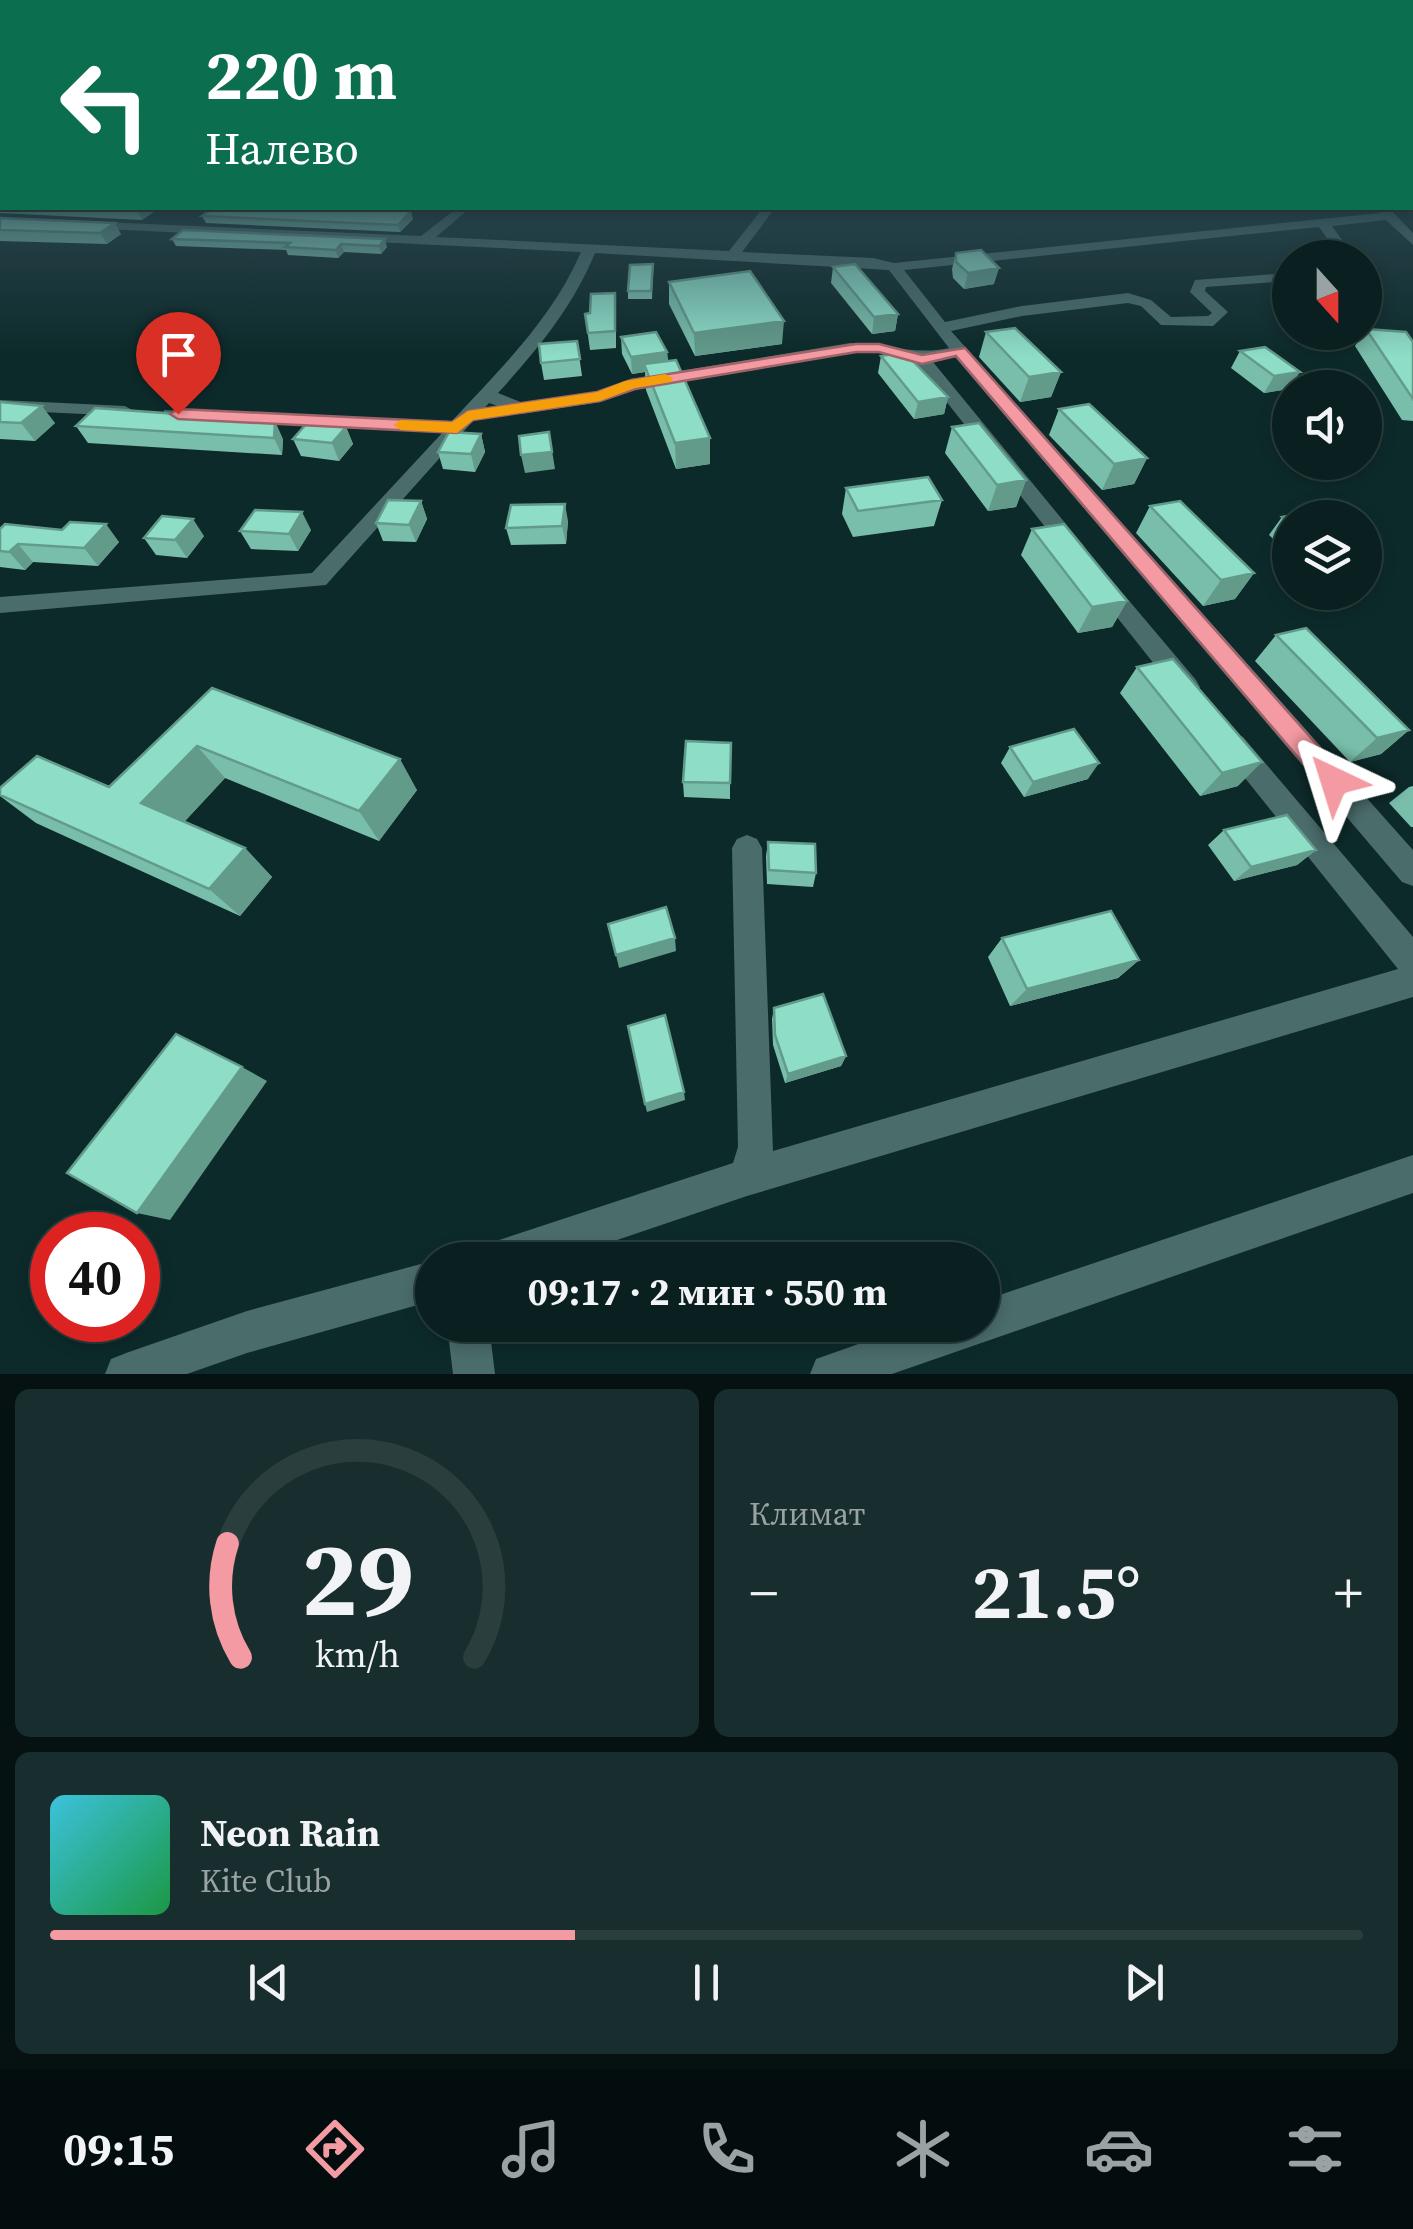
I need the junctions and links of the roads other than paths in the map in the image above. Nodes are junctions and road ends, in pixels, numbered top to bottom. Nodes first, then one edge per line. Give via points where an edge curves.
1 (203, 229) edge
2 (437, 229) edge
3 (752, 229) edge
4 (1265, 229) edge
5 (426, 238) junction
6 (590, 246) junction
7 (734, 253) junction
8 (894, 268) junction
9 (1272, 278) edge
10 (941, 328) junction
11 (959, 351) junction
12 (922, 360) junction
13 (486, 396) junction
14 (0, 405) edge
15 (521, 409) junction
16 (138, 412) edge
17 (158, 413) edge
18 (462, 422) junction
19 (0, 605) edge
20 (747, 848) dead end
21 (1412, 868) edge
22 (1413, 962) edge
23 (1413, 981) edge
24 (1413, 1174) edge
25 (747, 1177) junction
26 (553, 1242) edge
27 (415, 1285) edge
28 (1000, 1316) edge
29 (470, 1342) edge
30 (924, 1342) edge
31 (126, 1374) edge
32 (474, 1374) edge
33 (831, 1374) edge

1 - 5 street
2 - 5 street
3 - 7 street
4 - 8 street
5 - 6 street
6 - 7 street
6 - 13 street via 573,288
7 - 8 street
8 - 10 street
9 - 10 street via 1200,283 1197,292 1220,312 1213,321 1167,322 1146,303 1128,298
10 - 11 street
11 - 12 street
11 - 21 street
12 - 15 street via 850,348
12 - 22 street
13 - 15 street
13 - 18 street
14 - 16 street
15 - 18 street
17 - 18 street
18 - 19 street via 318,580
20 - 25 street via 756,1147
23 - 25 street
24 - 28 street
25 - 26 street
27 - 31 street
29 - 32 street
30 - 33 street

